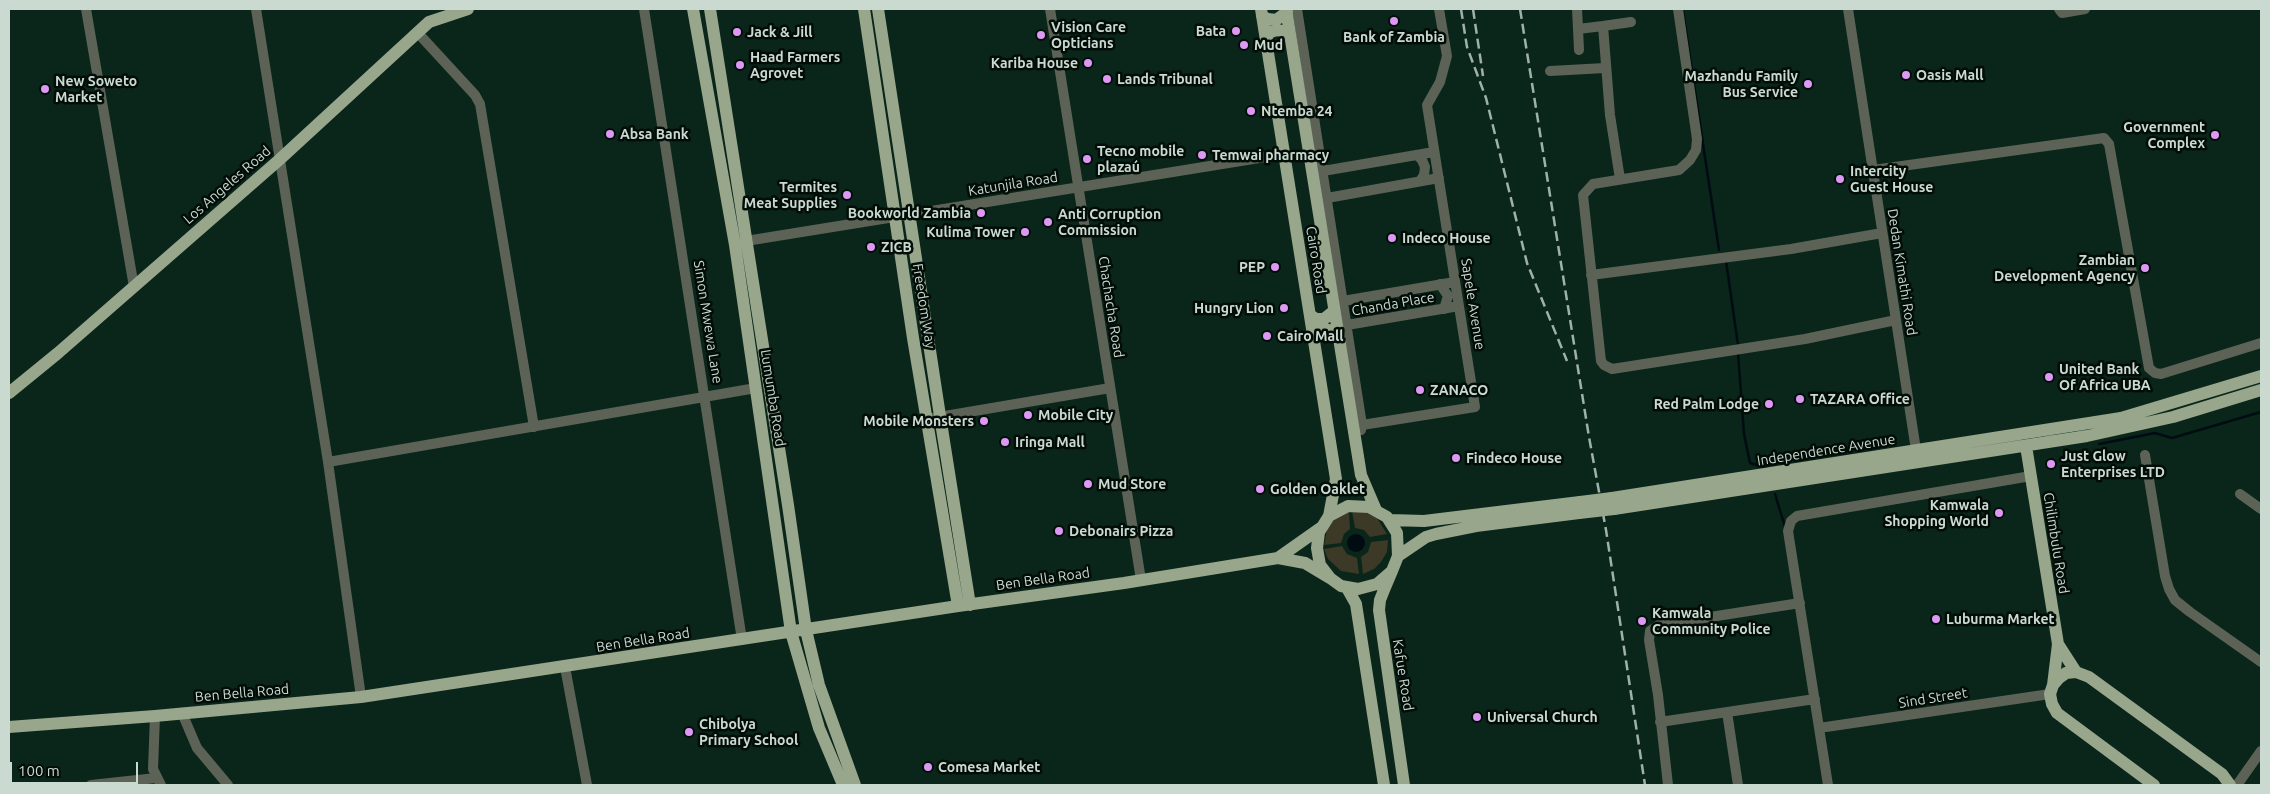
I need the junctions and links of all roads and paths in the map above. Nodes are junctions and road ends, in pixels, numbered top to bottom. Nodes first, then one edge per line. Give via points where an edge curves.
1 (86, 9) edge
2 (256, 9) edge
3 (468, 9) edge
4 (644, 9) edge
5 (693, 9) edge
6 (710, 9) edge
7 (864, 9) edge
8 (878, 9) edge
9 (1050, 9) edge
10 (1439, 9) edge
11 (1577, 9) edge
12 (1678, 9) edge
13 (1848, 9) edge
14 (2059, 9) edge
15 (2086, 9) edge
16 (1290, 10) edge
17 (1261, 12) edge
18 (1631, 22) dead end
19 (1603, 26) junction
20 (1578, 29) junction
21 (418, 32) junction
22 (1290, 34) junction
23 (1266, 38) junction
24 (1579, 50) dead end
25 (1300, 62) junction
26 (1605, 68) junction
27 (1550, 72) dead end
28 (1434, 152) junction
29 (1284, 154) junction
30 (1417, 155) junction
31 (278, 160) junction
32 (1873, 170) junction
33 (1323, 171) junction
34 (1439, 178) junction
35 (1620, 179) junction
36 (1420, 181) junction
37 (1078, 188) junction
38 (1327, 198) junction
39 (909, 215) junction
40 (895, 217) junction
41 (1327, 230) junction
42 (1882, 233) junction
43 (746, 241) junction
44 (1591, 275) junction
45 (1455, 282) junction
46 (1440, 284) junction
47 (134, 287) junction
48 (1343, 301) junction
49 (1459, 306) junction
50 (1444, 309) junction
51 (1334, 311) junction
52 (1310, 315) junction
53 (1896, 320) junction
54 (1342, 329) junction
55 (928, 335) junction
56 (1313, 337) junction
57 (913, 338) junction
58 (2261, 343) edge
59 (1348, 366) junction
60 (2261, 376) edge
61 (756, 388) junction
62 (1110, 388) junction
63 (2261, 390) edge
64 (9, 393) edge
65 (706, 397) junction
66 (933, 418) junction
67 (1362, 425) junction
68 (534, 427) junction
69 (1356, 444) junction
70 (2026, 446) junction
71 (1916, 450) junction
72 (2145, 455) dead end
73 (328, 462) junction
74 (2031, 476) junction
75 (2240, 494) dead end
76 (1613, 504) junction
77 (1580, 508) junction
78 (2261, 509) edge
79 (1376, 510) junction
80 (1390, 520) junction
81 (1325, 521) junction
82 (1398, 556) junction
83 (1278, 558) junction
84 (1392, 571) junction
85 (1330, 578) junction
86 (1142, 580) junction
87 (1346, 588) junction
88 (1800, 603) junction
89 (964, 605) junction
90 (806, 630) junction
91 (792, 632) junction
92 (742, 640) junction
93 (2058, 644) junction
94 (2261, 662) edge
95 (565, 667) junction
96 (2076, 672) junction
97 (2052, 689) junction
98 (361, 697) junction
99 (1815, 699) junction
100 (1727, 712) junction
101 (182, 713) junction
102 (154, 716) junction
103 (1660, 722) junction
104 (9, 727) edge
105 (1819, 728) junction
106 (2261, 751) edge
107 (2252, 765) junction
108 (2222, 774) junction
109 (159, 782) edge
110 (92, 785) edge
111 (228, 785) edge
112 (587, 785) edge
113 (844, 785) edge
114 (855, 785) edge
115 (1384, 785) edge
116 (1404, 785) edge
117 (1668, 785) edge
118 (1738, 785) edge
119 (1828, 785) edge
120 (2154, 785) edge
121 (2230, 785) edge
122 (2237, 785) edge

1 - 47 street
2 - 31 street
3 - 21 main road, Los Angeles Road via 433,20
4 - 65 street, Simon Mwewa Lane
5 - 61 main road, Lumumba Road via 735,246
6 - 43 main road, Lumumba Road
7 - 40 main road, Freedom Way
8 - 39 main road, Freedom Way
9 - 37 street, Chachacha Road
10 - 28 street, Sapele Avenue via 1447,56 1440,82 1427,105
11 - 20 street
12 - 35 street via 1696,150 1679,170
13 - 32 street, Dedan Kimathi Road
14 - 15 street via 2062,12
16 - 17 main road via 1276,20 1268,20
16 - 22 main road, Cairo Road
16 - 25 street
17 - 23 main road, Cairo Road
18 - 19 street
19 - 20 street
19 - 26 street
20 - 24 street
21 - 31 main road, Los Angeles Road
21 - 68 street via 480,104
22 - 23 main road via 1278,30 1270,32
22 - 25 main road, Cairo Road
23 - 29 main road, Cairo Road
25 - 33 street
25 - 41 main road, Cairo Road
26 - 27 street
26 - 35 street
28 - 30 street
28 - 34 street, Sapele Avenue
29 - 37 street, Katunjila Road
29 - 52 main road, Cairo Road
30 - 33 street
30 - 36 street via 1425,167
31 - 47 main road, Los Angeles Road
31 - 73 street
32 - 42 street, Dedan Kimathi Road
32 - 58 street via 2100,137 2106,139 2147,364 2152,371 2161,374
33 - 38 street
34 - 36 street
34 - 45 street, Sapele Avenue
35 - 44 street via 1593,184 1583,195
36 - 38 street
37 - 39 street, Katunjila Road
37 - 62 street, Chachacha Road
38 - 41 street
39 - 40 street, Katunjila Road
39 - 55 main road, Freedom Way
40 - 43 street, Katunjila Road
40 - 57 main road, Freedom Way
41 - 48 street
41 - 51 main road, Cairo Road
42 - 44 street
42 - 53 street, Dedan Kimathi Road
43 - 90 main road, Lumumba Road
44 - 53 street via 1601,361 1612,369 1805,339
45 - 46 street, Chanda Place
45 - 49 street, Sapele Avenue
46 - 48 street, Chanda Place
46 - 50 street, Chanda Place via 1448,296
47 - 64 main road, Los Angeles Road
48 - 54 street
49 - 50 street, Chanda Place
49 - 67 street, Sapele Avenue via 1475,407
50 - 54 street, Chanda Place
51 - 52 main road via 1324,319
51 - 54 main road, Cairo Road
52 - 56 main road, Cairo Road
53 - 71 street, Dedan Kimathi Road
54 - 56 main road via 1325,329
54 - 59 main road, Cairo Road
55 - 57 main road
55 - 66 main road, Freedom Way
56 - 81 main road, Cairo Road via 1336,479
57 - 66 main road, Freedom Way
59 - 67 street
59 - 69 main road, Cairo Road
60 - 71 main road, Independence Avenue via 2121,418
61 - 65 street
61 - 91 main road, Lumumba Road
62 - 66 street
62 - 86 street, Chachacha Road
63 - 70 main road, Independence Avenue via 2122,430
65 - 68 street
65 - 92 street, Simon Mwewa Lane
66 - 89 main road, Freedom Way
67 - 69 street
68 - 73 street
69 - 79 main road, Cairo Road via 1360,475
70 - 74 main road, Chilimbulu Road
70 - 76 main road, Independence Avenue
71 - 76 main road, Independence Avenue
72 - 94 street via 2164,576 2175,600
73 - 98 street
74 - 88 street via 1797,516 1791,521 1788,531
74 - 93 main road, Chilimbulu Road
75 - 78 street
76 - 77 main road, Independence Avenue, bridge
77 - 80 main road, Independence Avenue via 1424,521
77 - 82 main road, Independence Avenue via 1436,534
79 - 80 main road
79 - 81 main road via 1362,505 1348,506
80 - 82 main road via 1397,533
81 - 83 main road, Ben Bella Road
81 - 85 main road via 1318,537 1317,554 1322,570
82 - 84 main road
83 - 85 main road, Ben Bella Road via 1305,564
83 - 86 main road, Ben Bella Road
84 - 87 main road via 1372,587
84 - 116 main road, Kafue Road via 1379,610
85 - 87 main road
86 - 89 main road, Ben Bella Road
87 - 115 main road via 1356,604
88 - 99 street
88 - 103 street via 1659,626 1650,631
89 - 90 main road, Ben Bella Road
90 - 91 main road, Ben Bella Road
90 - 114 main road, Lumumba Road via 824,700
91 - 92 main road, Ben Bella Road
91 - 113 main road, Lumumba Road via 819,728
92 - 95 main road, Ben Bella Road
93 - 96 main road, Chilimbulu Road
93 - 97 main road, Chilimbulu Road
95 - 98 main road, Ben Bella Road
95 - 112 street
96 - 97 main road via 2062,675
96 - 108 main road via 2090,677
97 - 105 street, Sind Street
97 - 120 main road via 2052,704 2060,717
98 - 101 main road, Ben Bella Road
99 - 100 street
99 - 105 street
100 - 103 street
100 - 118 street
101 - 102 main road, Ben Bella Road
101 - 111 street via 197,748
102 - 104 main road, Ben Bella Road
102 - 109 street via 153,769
103 - 117 street
105 - 119 street
106 - 107 street
107 - 108 street via 2241,774
107 - 122 street
108 - 121 main road
109 - 110 street

